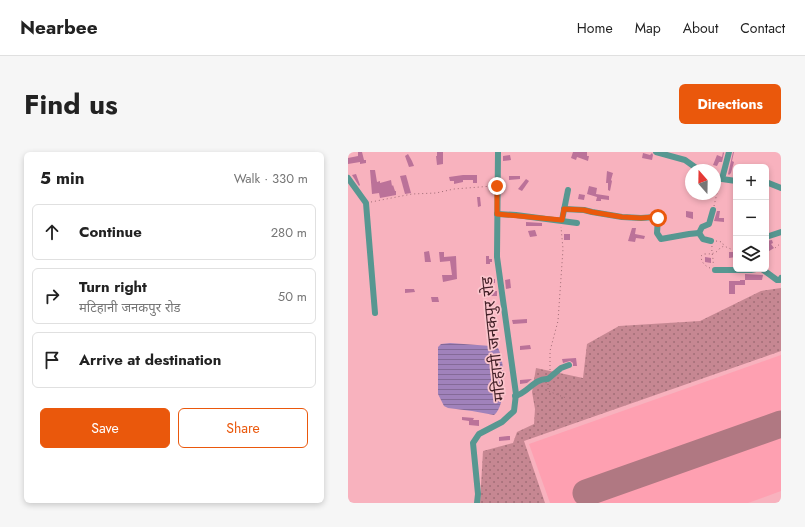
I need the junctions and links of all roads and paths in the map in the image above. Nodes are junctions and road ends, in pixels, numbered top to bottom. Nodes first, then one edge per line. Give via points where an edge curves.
1 (498, 152) edge
2 (656, 152) edge
3 (728, 152) edge
4 (690, 164) edge
5 (721, 171) edge
6 (348, 178) edge
7 (721, 179) edge
8 (733, 181) edge
9 (769, 183) edge
10 (497, 186) junction
11 (781, 188) edge
12 (568, 190) dead end
13 (715, 200) edge
14 (366, 203) junction
15 (564, 209) junction
16 (713, 210) joint
17 (497, 214) junction
18 (562, 220) junction
19 (577, 223) dead end
20 (781, 232) edge
21 (699, 233) junction
22 (769, 236) edge
23 (712, 241) junction
24 (781, 243) edge
25 (724, 246) junction
26 (775, 248) dead end
27 (733, 250) dead end
28 (713, 254) junction
29 (714, 270) junction
30 (733, 270) edge
31 (766, 272) edge
32 (781, 278) edge
33 (375, 313) dead end
34 (569, 365) dead end
35 (550, 378) junction
36 (515, 396) junction
37 (566, 398) dead end
38 (477, 503) edge

1 - 10 street, मटिहानी जनकपुर रोड
2 - 4 street via 685,160
3 - 5 street
6 - 14 street
7 - 8 street
9 - 11 street
10 - 14 path via 412,194
10 - 17 street, मटिहानी जनकपुर रोड
12 - 15 street
13 - 16 path
14 - 33 street
15 - 18 street
15 - 21 street via 622,217 656,217 657,233 661,239
16 - 21 street via 708,224 702,227
17 - 18 street
17 - 36 street, मटिहानी जनकपुर रोड via 497,257
18 - 19 street
18 - 35 path via 563,250 558,321 549,358
20 - 22 street
21 - 23 street via 703,239
23 - 25 path via 722,242
23 - 28 path
24 - 26 path
25 - 27 path
25 - 28 path
28 - 29 path
28 - 29 path via 704,254 701,260
29 - 30 street
31 - 32 street via 777,280
34 - 35 street via 561,368
35 - 36 street via 536,382 522,394
35 - 37 path via 548,391
36 - 38 street, मटिहानी जनकपुर रोड via 514,411 502,422 480,434 473,443

